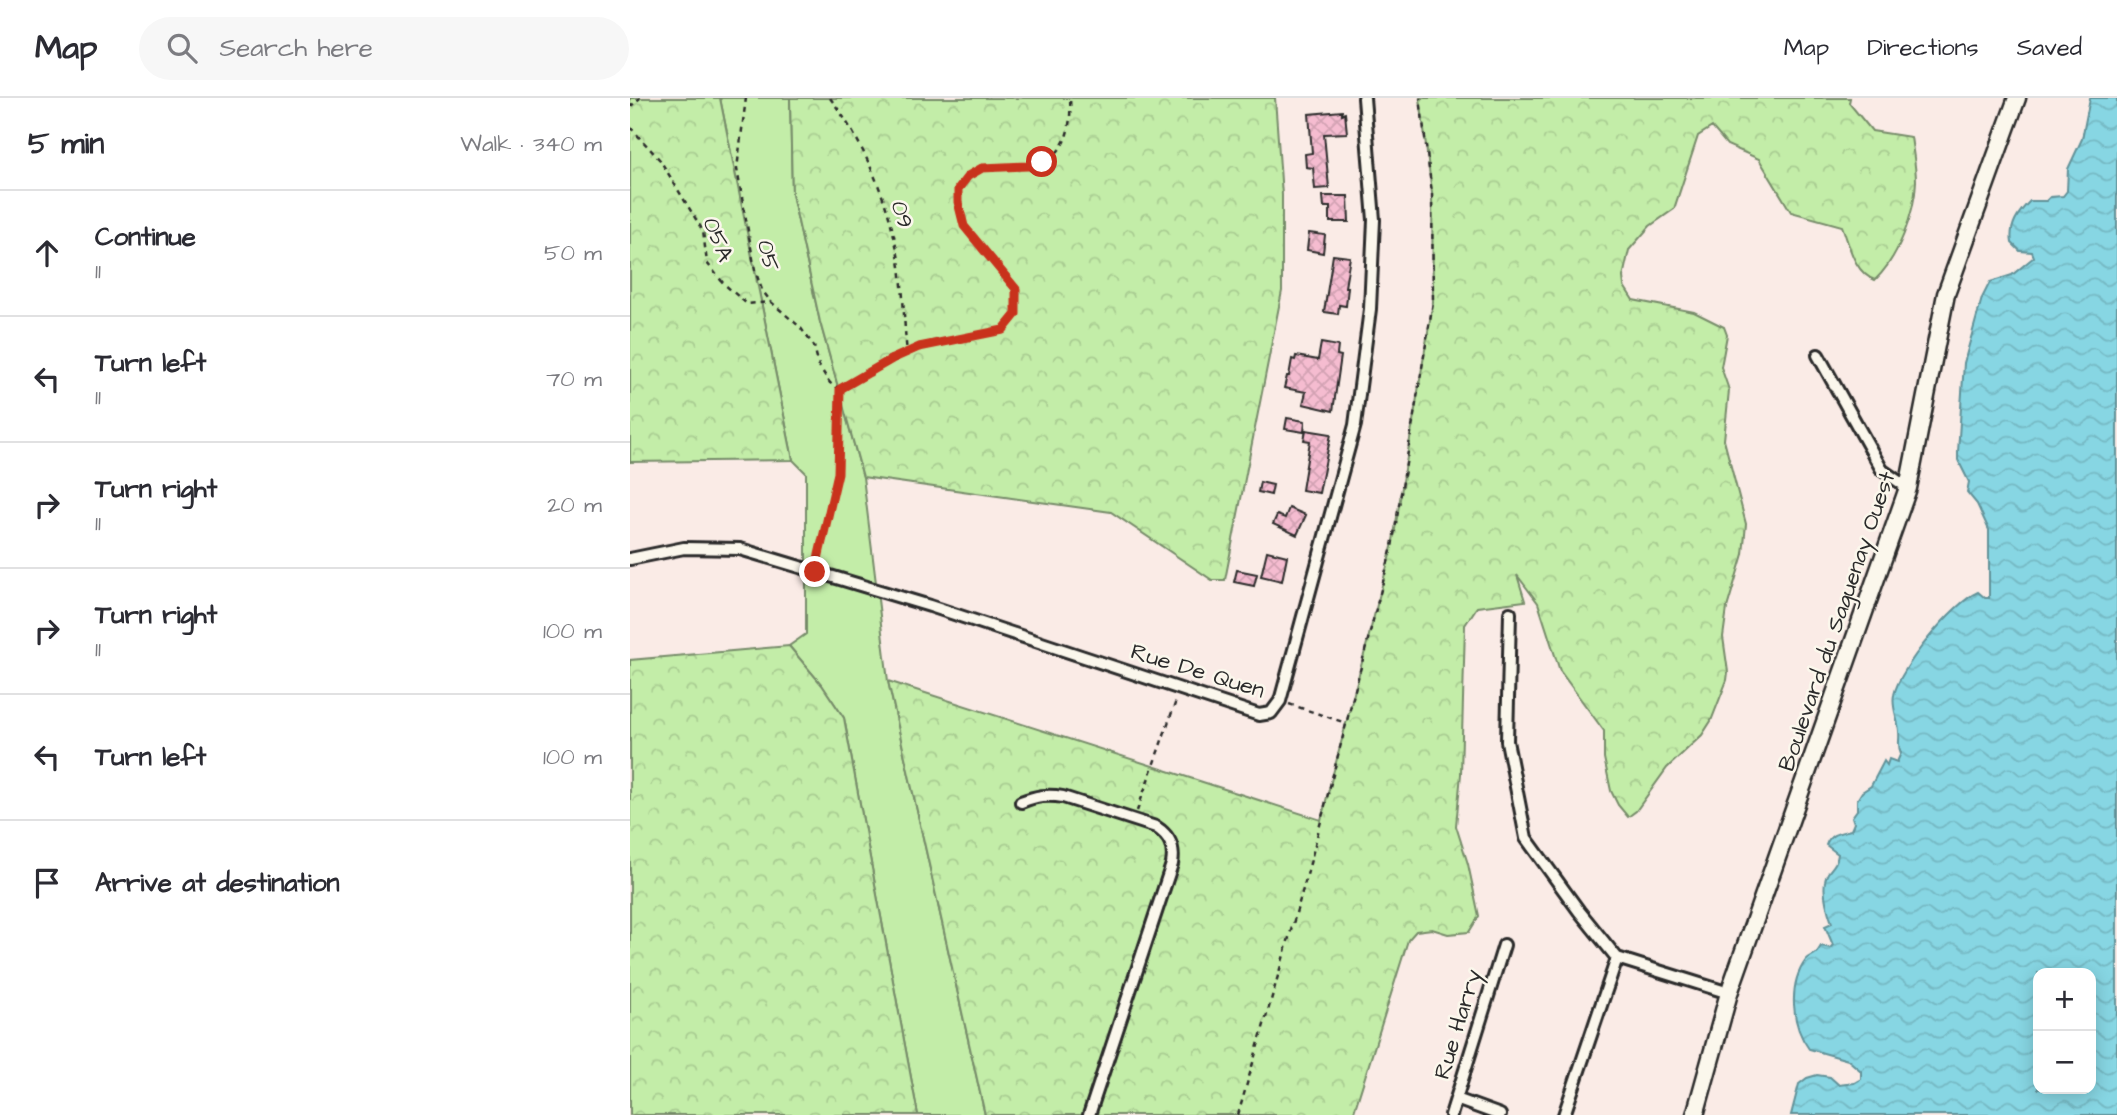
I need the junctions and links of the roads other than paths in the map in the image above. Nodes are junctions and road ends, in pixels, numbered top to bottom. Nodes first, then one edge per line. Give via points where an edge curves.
1 (1364, 98) edge
2 (2017, 98) edge
3 (1818, 355) dead end
4 (1908, 488) junction
5 (630, 559) edge
6 (1510, 613) dead end
7 (1021, 802) dead end
8 (1504, 945) dead end
9 (1617, 958) junction
10 (1729, 993) junction
11 (1456, 1099) junction
12 (1089, 1115) edge
13 (1451, 1115) edge
14 (1500, 1115) edge
15 (1564, 1115) edge
16 (1695, 1115) edge

1 - 5 street, Rue De Quen via 1374,220 1370,309 1355,425 1280,701 1271,713 1259,715 930,606 740,549 684,548
2 - 4 main road, Boulevard du Saguenay Ouest via 1946,294
3 - 4 street via 1882,470
4 - 10 main road, Boulevard du Saguenay Ouest
6 - 9 street via 1507,741 1526,838
7 - 12 street via 1049,795 1134,820 1163,832 1173,846 1174,855
8 - 11 street, Rue Harry
9 - 10 street
9 - 15 street
10 - 16 main road, Boulevard du Saguenay Ouest
11 - 13 street, Rue Harry
11 - 14 street

